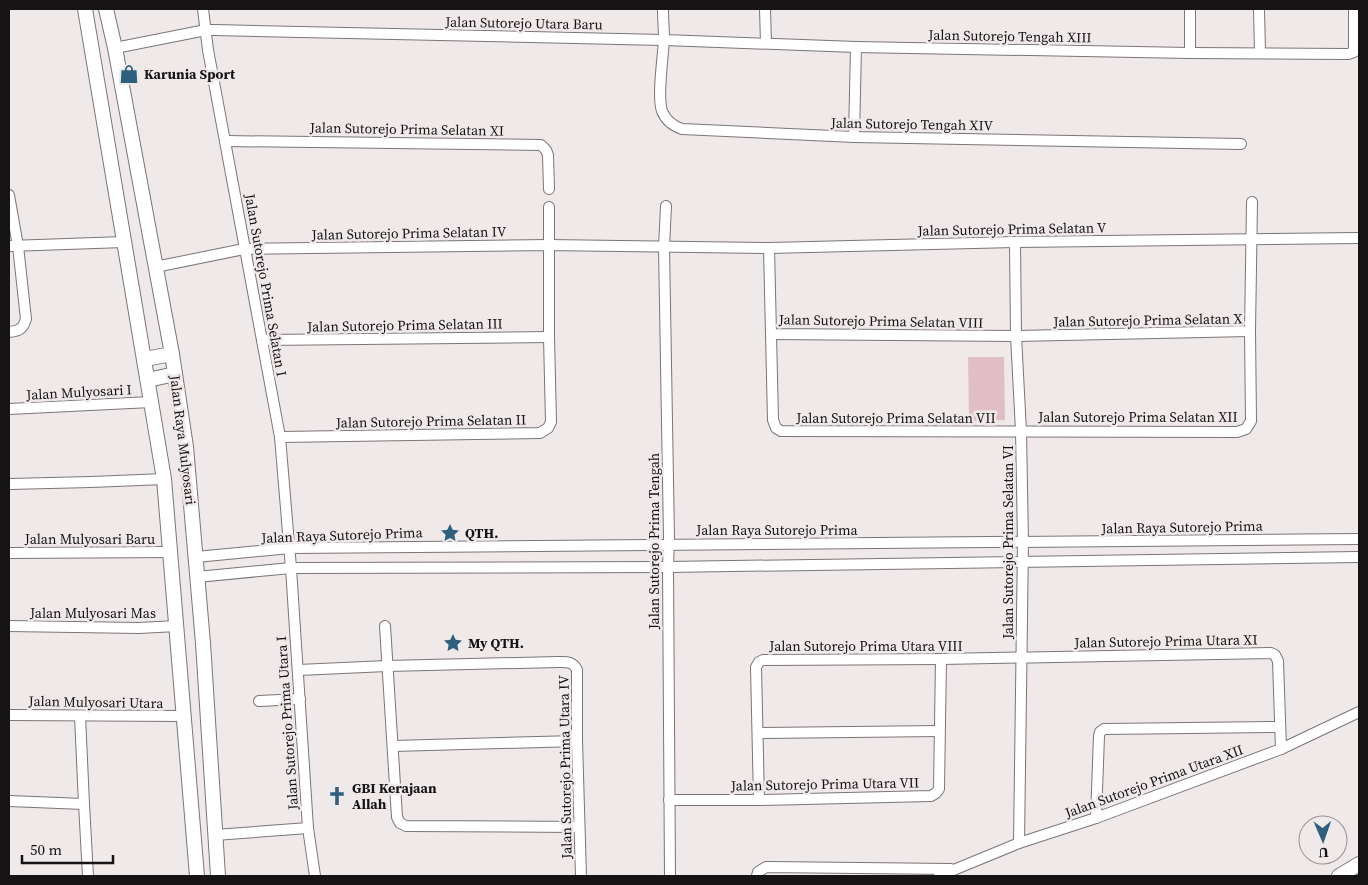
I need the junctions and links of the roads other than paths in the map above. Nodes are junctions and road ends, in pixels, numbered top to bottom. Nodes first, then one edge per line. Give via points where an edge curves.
1 (85, 9) edge
2 (203, 9) edge
3 (663, 9) edge
4 (765, 9) edge
5 (1190, 9) edge
6 (1259, 9) edge
7 (1354, 9) edge
8 (108, 14) edge
9 (88, 24) junction
10 (206, 30) junction
11 (664, 40) junction
12 (766, 44) junction
13 (856, 47) junction
14 (115, 48) junction
15 (1190, 53) junction
16 (1260, 53) junction
17 (854, 136) junction
18 (226, 141) junction
19 (1241, 144) dead end
20 (549, 189) dead end
21 (9, 194) edge
22 (1252, 202) dead end
23 (666, 206) dead end
24 (549, 207) dead end
25 (1359, 238) edge
26 (1252, 240) junction
27 (124, 242) junction
28 (1015, 242) junction
29 (548, 245) junction
30 (13, 246) edge
31 (664, 247) junction
32 (769, 248) junction
33 (244, 249) junction
34 (155, 266) junction
35 (9, 332) edge
36 (1250, 332) junction
37 (772, 334) junction
38 (1016, 336) junction
39 (549, 337) junction
40 (262, 340) junction
41 (172, 354) junction
42 (145, 359) junction
43 (175, 374) junction
44 (148, 380) junction
45 (151, 402) junction
46 (9, 409) edge
47 (1021, 431) junction
48 (280, 437) junction
49 (164, 479) junction
50 (9, 484) edge
51 (1359, 538) edge
52 (1023, 542) junction
53 (669, 545) junction
54 (290, 548) junction
55 (171, 552) junction
56 (9, 553) edge
57 (196, 557) junction
58 (1359, 557) edge
59 (1023, 562) junction
60 (668, 567) junction
61 (292, 568) junction
62 (197, 577) junction
63 (9, 626) edge
64 (177, 626) junction
65 (385, 626) dead end
66 (1022, 658) junction
67 (941, 659) junction
68 (387, 666) junction
69 (298, 670) junction
70 (300, 699) junction
71 (259, 701) dead end
72 (1359, 712) edge
73 (9, 714) edge
74 (80, 716) junction
75 (184, 716) junction
76 (1279, 727) junction
77 (939, 731) junction
78 (759, 733) junction
79 (577, 741) junction
80 (393, 746) junction
81 (1281, 749) junction
82 (669, 800) junction
83 (759, 800) junction
84 (9, 801) edge
85 (84, 804) junction
86 (1096, 818) junction
87 (579, 827) junction
88 (308, 828) junction
89 (215, 835) junction
90 (1019, 843) junction
91 (1359, 864) edge
92 (955, 869) junction
93 (88, 876) edge
94 (197, 876) edge
95 (218, 876) edge
96 (315, 876) edge
97 (581, 876) edge
98 (670, 876) edge
99 (757, 876) edge
100 (939, 876) edge
101 (1339, 876) edge

1 - 9 main road, Jalan Raya Mulyosari
2 - 10 street, Jalan Sutorejo Prima Selatan I
3 - 11 street
4 - 12 street
5 - 15 street
6 - 16 street
7 - 16 street, Jalan Sutorejo Tengah XIII via 1354,52
8 - 9 main road
8 - 14 main road, Jalan Raya Mulyosari
9 - 27 main road, Jalan Raya Mulyosari
10 - 11 street, Jalan Sutorejo Utara Baru
10 - 14 street, Jalan Sutorejo Utara Baru
10 - 18 street, Jalan Sutorejo Prima Selatan I
11 - 12 street, Jalan Sutorejo Tengah XIII
11 - 17 street, Jalan Sutorejo Tengah XIV via 661,108 674,126 682,129
12 - 13 street, Jalan Sutorejo Tengah XIII
13 - 15 street, Jalan Sutorejo Tengah XIII
13 - 17 street
14 - 34 main road, Jalan Raya Mulyosari
15 - 16 street, Jalan Sutorejo Tengah XIII
17 - 19 street, Jalan Sutorejo Tengah XIV
18 - 20 street, Jalan Sutorejo Prima Selatan XI via 541,145 548,155
18 - 33 street, Jalan Sutorejo Prima Selatan I
21 - 30 street
22 - 26 street, Jalan Sutorejo Prima Selatan X
23 - 31 street, Jalan Sutorejo Prima Tengah
24 - 29 street
25 - 26 street, Jalan Sutorejo Prima Selatan V
26 - 28 street, Jalan Sutorejo Prima Selatan V
26 - 36 street, Jalan Sutorejo Prima Selatan X
27 - 30 street
27 - 42 main road, Jalan Raya Mulyosari
28 - 32 street, Jalan Sutorejo Prima Selatan V
28 - 38 street, Jalan Sutorejo Prima Selatan VI
29 - 31 street, Jalan Sutorejo Prima Selatan IV
29 - 33 street, Jalan Sutorejo Prima Selatan IV
29 - 39 street, Jalan Sutorejo Prima Selatan II
30 - 35 street via 26,322 20,330
31 - 32 street, Jalan Sutorejo Prima Selatan V
31 - 53 street, Jalan Sutorejo Prima Tengah
32 - 37 street, Jalan Sutorejo Prima Selatan VIII
33 - 34 street, Jalan Sutorejo Prima Selatan IV
33 - 40 street, Jalan Sutorejo Prima Selatan I
34 - 41 main road, Jalan Raya Mulyosari
36 - 38 street, Jalan Sutorejo Prima Selatan X
36 - 47 street, Jalan Sutorejo Prima Selatan XII via 1252,417 1250,425 1243,430
37 - 38 street, Jalan Sutorejo Prima Selatan VIII
37 - 47 street, Jalan Sutorejo Prima Selatan VII via 773,420 781,431
38 - 47 street, Jalan Sutorejo Prima Selatan VI
39 - 40 street, Jalan Sutorejo Prima Selatan III
39 - 48 street, Jalan Sutorejo Prima Selatan II via 550,422 543,432
40 - 48 street, Jalan Sutorejo Prima Selatan I
41 - 42 main road
41 - 43 main road, Jalan Raya Mulyosari
42 - 44 main road, Jalan Raya Mulyosari
43 - 44 main road
43 - 57 main road, Jalan Raya Mulyosari via 186,447
44 - 45 main road, Jalan Raya Mulyosari
45 - 46 street, Jalan Mulyosari I
45 - 49 main road, Jalan Raya Mulyosari
47 - 52 street, Jalan Sutorejo Prima Selatan VI
48 - 54 street, Jalan Sutorejo Prima Selatan I
49 - 50 street
49 - 55 main road, Jalan Raya Mulyosari
51 - 52 street, Jalan Raya Sutorejo Prima
52 - 53 street, Jalan Raya Sutorejo Prima
52 - 59 street, Jalan Sutorejo Prima Selatan VI
53 - 54 street, Jalan Raya Sutorejo Prima
53 - 60 street, Jalan Sutorejo Prima Tengah
54 - 57 street, Jalan Raya Sutorejo Prima
54 - 61 street, Jalan Sutorejo Prima Selatan I
55 - 56 street, Jalan Mulyosari Baru
55 - 64 main road, Jalan Raya Mulyosari
57 - 62 main road, Jalan Raya Mulyosari
58 - 59 street
59 - 60 street
59 - 66 street, Jalan Sutorejo Prima Selatan VI
60 - 61 street
60 - 82 street, Jalan Sutorejo Prima Tengah
61 - 62 street
61 - 69 street, Jalan Sutorejo Prima Utara I
62 - 89 main road, Jalan Raya Mulyosari
63 - 64 street, Jalan Mulyosari Mas
64 - 75 main road, Jalan Raya Mulyosari
65 - 68 street
66 - 67 street, Jalan Sutorejo Prima Utara VIII
66 - 76 street, Jalan Sutorejo Prima Utara XI via 1273,653 1278,661
66 - 90 street, Jalan Sutorejo Prima Selatan VI
67 - 77 street, Jalan Sutorejo Prima Utara VII
67 - 78 street, Jalan Sutorejo Prima Utara VIII via 758,662
68 - 69 street
68 - 79 street, Jalan Sutorejo Prima Utara IV via 570,662 577,670
68 - 80 street
69 - 70 street, Jalan Sutorejo Prima Utara I
70 - 71 street
70 - 88 street, Jalan Sutorejo Prima Utara I
72 - 81 street, Jalan Sutorejo Prima Utara XII
73 - 74 street, Jalan Mulyosari Utara
74 - 75 street, Jalan Mulyosari Utara
74 - 85 street
75 - 94 main road, Jalan Raya Mulyosari
76 - 81 street, Jalan Sutorejo Prima Utara XI
76 - 86 street via 1104,729 1099,736
77 - 78 street
77 - 83 street, Jalan Sutorejo Prima Utara VII via 939,789 930,796
78 - 83 street, Jalan Sutorejo Prima Utara VIII
79 - 80 street
79 - 87 street, Jalan Sutorejo Prima Utara IV
80 - 87 street via 397,817 402,825
81 - 86 street, Jalan Sutorejo Prima Utara XII
82 - 83 street, Jalan Sutorejo Prima Utara VII
82 - 98 street, Jalan Sutorejo Prima Tengah
84 - 85 street
85 - 93 street
86 - 90 street, Jalan Sutorejo Prima Utara XII
87 - 97 street, Jalan Sutorejo Prima Utara IV
88 - 89 street
88 - 96 street, Jalan Sutorejo Prima Utara I
89 - 95 main road, Jalan Raya Mulyosari
90 - 92 street, Jalan Sutorejo Prima Utara XII
91 - 101 main road
92 - 99 street, Jalan Sutorejo Prima Utara XII via 766,867
92 - 100 street, Jalan Sutorejo Prima Utara XII

